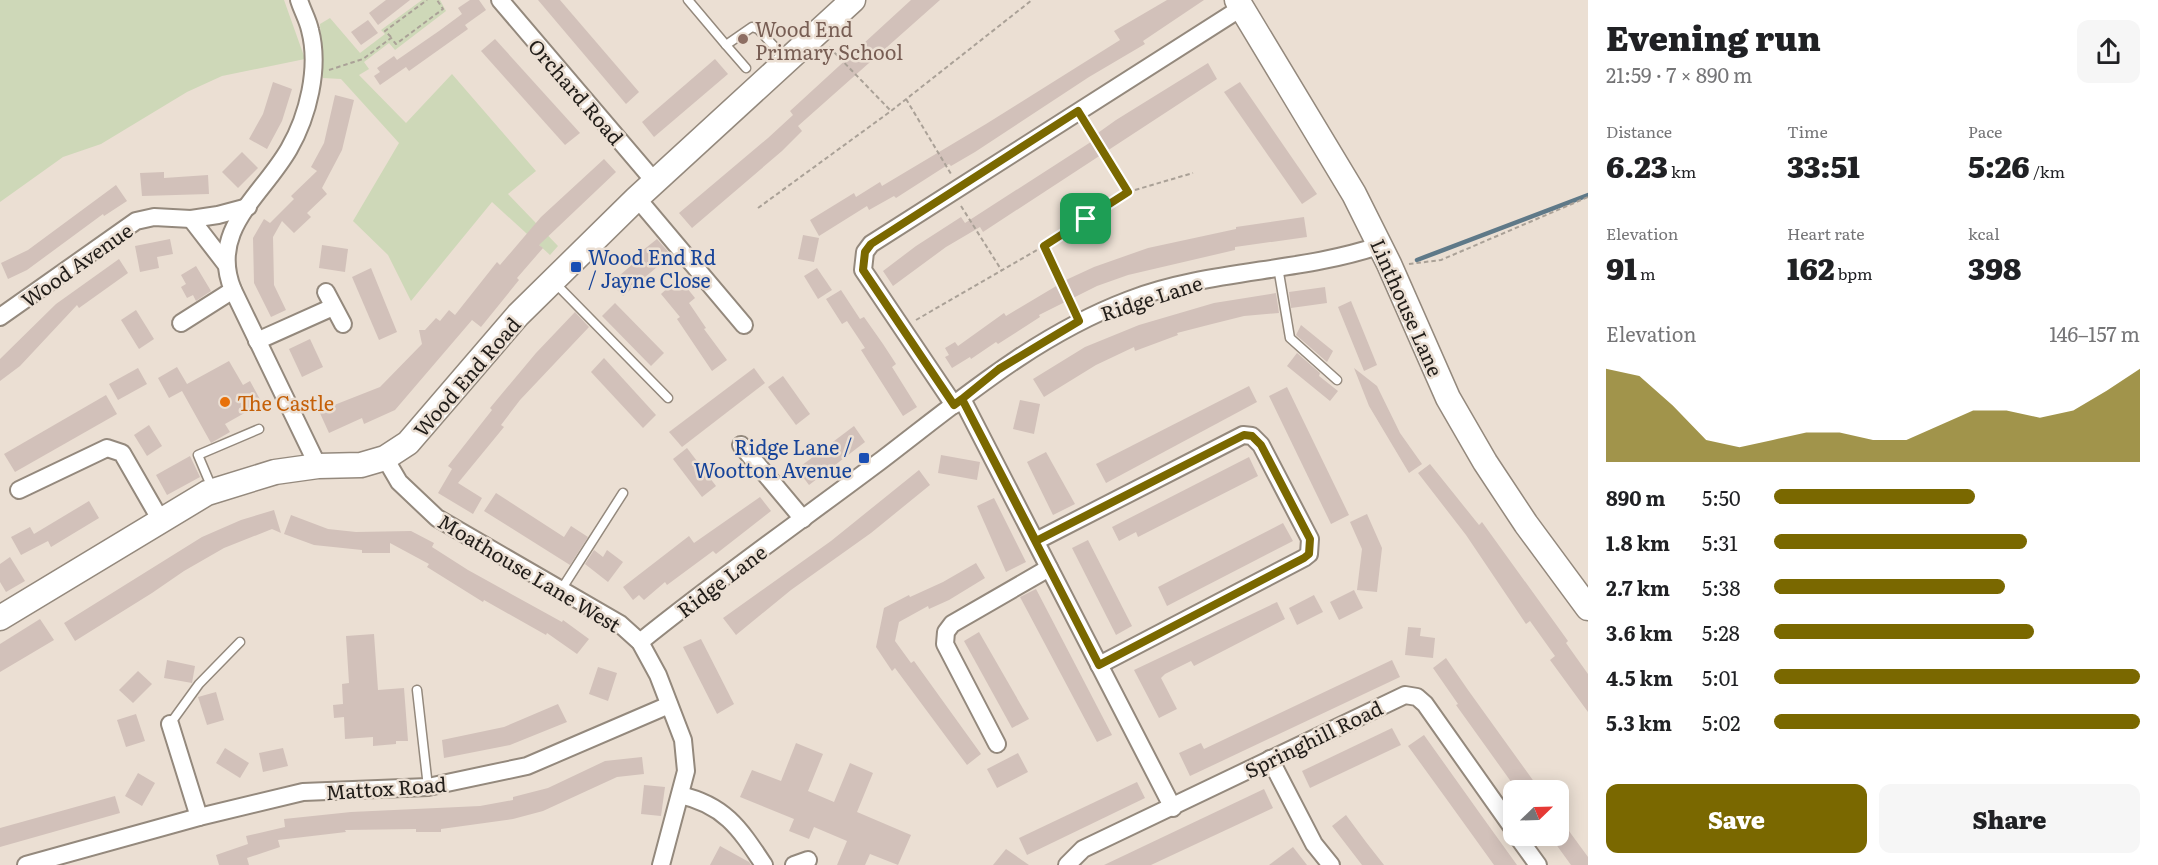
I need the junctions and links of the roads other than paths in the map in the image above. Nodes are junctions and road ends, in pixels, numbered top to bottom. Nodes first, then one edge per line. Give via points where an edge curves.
1 (299, 0) edge
2 (500, 0) edge
3 (688, 0) edge
4 (853, 0) edge
5 (1239, 4) edge
6 (726, 45) junction
7 (787, 61) junction
8 (746, 68) dead end
9 (655, 182) junction
10 (637, 198) junction
11 (248, 207) junction
12 (191, 219) junction
13 (1385, 254) junction
14 (225, 262) junction
15 (1278, 267) junction
16 (552, 281) junction
17 (233, 290) junction
18 (0, 317) edge
19 (180, 323) dead end
20 (343, 324) dead end
21 (744, 325) dead end
22 (257, 341) junction
23 (1337, 380) dead end
24 (668, 398) dead end
25 (958, 402) junction
26 (259, 429) dead end
27 (741, 445) dead end
28 (386, 458) junction
29 (318, 466) junction
30 (19, 490) dead end
31 (214, 491) junction
32 (623, 493) dead end
33 (160, 519) junction
34 (803, 519) junction
35 (1036, 541) junction
36 (1049, 568) junction
37 (561, 590) junction
38 (1588, 608) edge
39 (0, 618) edge
40 (240, 642) dead end
41 (640, 642) junction
42 (1099, 665) junction
43 (417, 690) dead end
44 (669, 705) junction
45 (170, 724) joint
46 (997, 744) dead end
47 (1270, 759) junction
48 (428, 787) junction
49 (680, 795) junction
50 (1173, 808) junction
51 (1503, 814) edge
52 (199, 817) junction
53 (1524, 846) edge
54 (26, 865) edge
55 (661, 865) edge
56 (764, 865) edge
57 (1067, 865) edge
58 (1331, 865) edge
59 (1538, 865) edge

1 - 11 street via 311,30 312,91 290,149
2 - 9 street, Orchard Road
3 - 6 lane
4 - 7 street, Wood End Road
5 - 13 street, Linthouse Lane via 1332,156
5 - 25 street via 871,244 865,252 863,270 901,328
6 - 7 lane via 752,27
6 - 8 lane
7 - 9 street, Wood End Road
9 - 10 street, Wood End Road
10 - 16 street, Wood End Road
10 - 21 street
11 - 12 street, Wood Avenue
11 - 14 street via 230,238
12 - 14 street
12 - 18 street, Wood Avenue via 154,217 136,221
13 - 15 street, Ridge Lane via 1351,255
13 - 38 street, Linthouse Lane via 1448,398 1526,524
14 - 17 street
15 - 23 lane via 1290,338
15 - 25 street, Ridge Lane via 1175,286 1130,299 1079,321 999,369
16 - 24 lane
16 - 28 street, Wood End Road via 420,430
17 - 19 street
17 - 22 street
20 - 22 street via 330,299
22 - 29 street
25 - 34 street, Ridge Lane
25 - 35 street
26 - 31 lane via 198,455
27 - 34 street
28 - 29 street, Wood End Road via 361,465
28 - 37 street, Moathouse Lane West via 399,482 437,518
29 - 31 street, Wood End Road via 275,472
30 - 33 street via 107,448 122,453
31 - 33 street, Wood End Road
32 - 37 lane
33 - 39 street, Wood End Road
34 - 41 street, Ridge Lane
35 - 36 street
35 - 42 street via 1244,435 1252,436 1261,445 1310,539 1309,554 1304,558
36 - 42 street
36 - 46 street via 952,624 946,632 945,644
37 - 41 street, Moathouse Lane West via 620,624
40 - 45 lane via 199,684
41 - 44 street, Moathouse Lane West
42 - 50 street
43 - 48 lane
44 - 48 street, Mattox Road via 527,766
44 - 49 street, Moathouse Lane West via 683,740 686,771
45 - 52 street
47 - 50 street, Springhill Road
47 - 51 street, Springhill Road via 1385,702 1405,695 1417,697
47 - 58 street via 1314,844
48 - 52 street, Mattox Road via 303,792
49 - 55 street, Moathouse Lane West
49 - 56 street via 703,800 737,826
50 - 57 street, Springhill Road via 1083,849
52 - 54 street, Mattox Road
53 - 59 street

